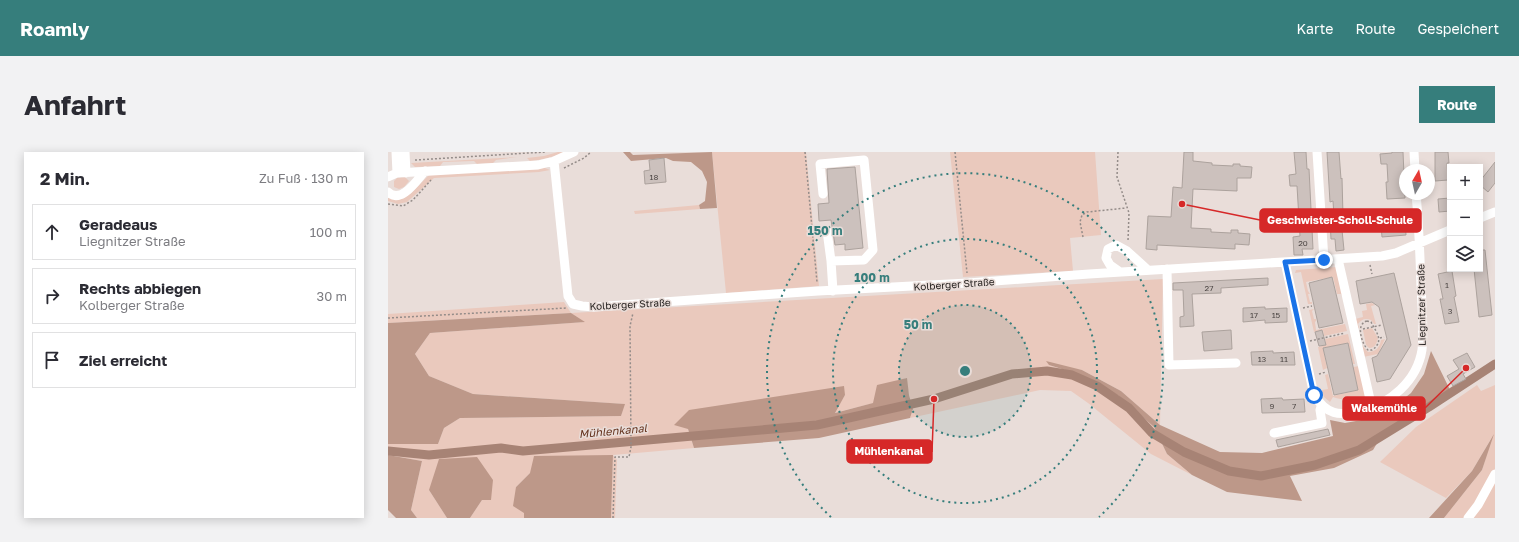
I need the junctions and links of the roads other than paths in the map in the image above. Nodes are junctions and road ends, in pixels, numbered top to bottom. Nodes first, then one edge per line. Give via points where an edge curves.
1 (396, 152) edge
2 (574, 152) edge
3 (1317, 152) edge
4 (1414, 152) edge
5 (405, 156) edge
6 (554, 161) junction
7 (1415, 164) edge
8 (425, 171) junction
9 (397, 174) edge
10 (388, 192) edge
11 (823, 194) dead end
12 (1416, 200) edge
13 (1495, 212) edge
14 (1483, 217) edge
15 (827, 230) dead end
16 (1447, 231) edge
17 (1420, 242) junction
18 (1338, 259) junction
19 (1324, 260) junction
20 (830, 261) junction
21 (1285, 262) junction
22 (1167, 269) junction
23 (1148, 270) junction
24 (1120, 272) junction
25 (833, 291) junction
26 (1236, 362) dead end
27 (1322, 407) junction
28 (1372, 408) junction
29 (1274, 433) dead end
30 (1495, 474) edge
31 (1468, 518) edge

1 - 9 street
2 - 6 street
3 - 19 street
4 - 7 street
5 - 9 street
6 - 8 street via 538,165
6 - 25 street, Kolberger Straße via 568,296 573,304 594,307
8 - 9 street
8 - 10 street via 403,195 391,195
11 - 20 street via 820,164 864,160 873,250 864,260
12 - 17 street, Liegnitzer Straße
13 - 14 street
15 - 20 street
16 - 17 street, Kolberger Straße
17 - 18 street, Kolberger Straße via 1396,253 1382,256
17 - 28 street, Liegnitzer Straße via 1422,351 1414,373 1398,393
18 - 19 street, Kolberger Straße
18 - 28 street via 1357,330
19 - 21 street, Kolberger Straße
20 - 25 street
21 - 22 street, Kolberger Straße
21 - 27 street via 1314,395
22 - 23 street, Kolberger Straße
22 - 26 street via 1169,365
23 - 24 street, Kolberger Straße
23 - 24 street via 1127,250 1116,245 1108,249 1106,258 1110,265
24 - 25 street, Kolberger Straße
27 - 28 street, Liegnitzer Straße via 1334,413 1347,414
27 - 29 street via 1322,422
30 - 31 street via 1482,500

